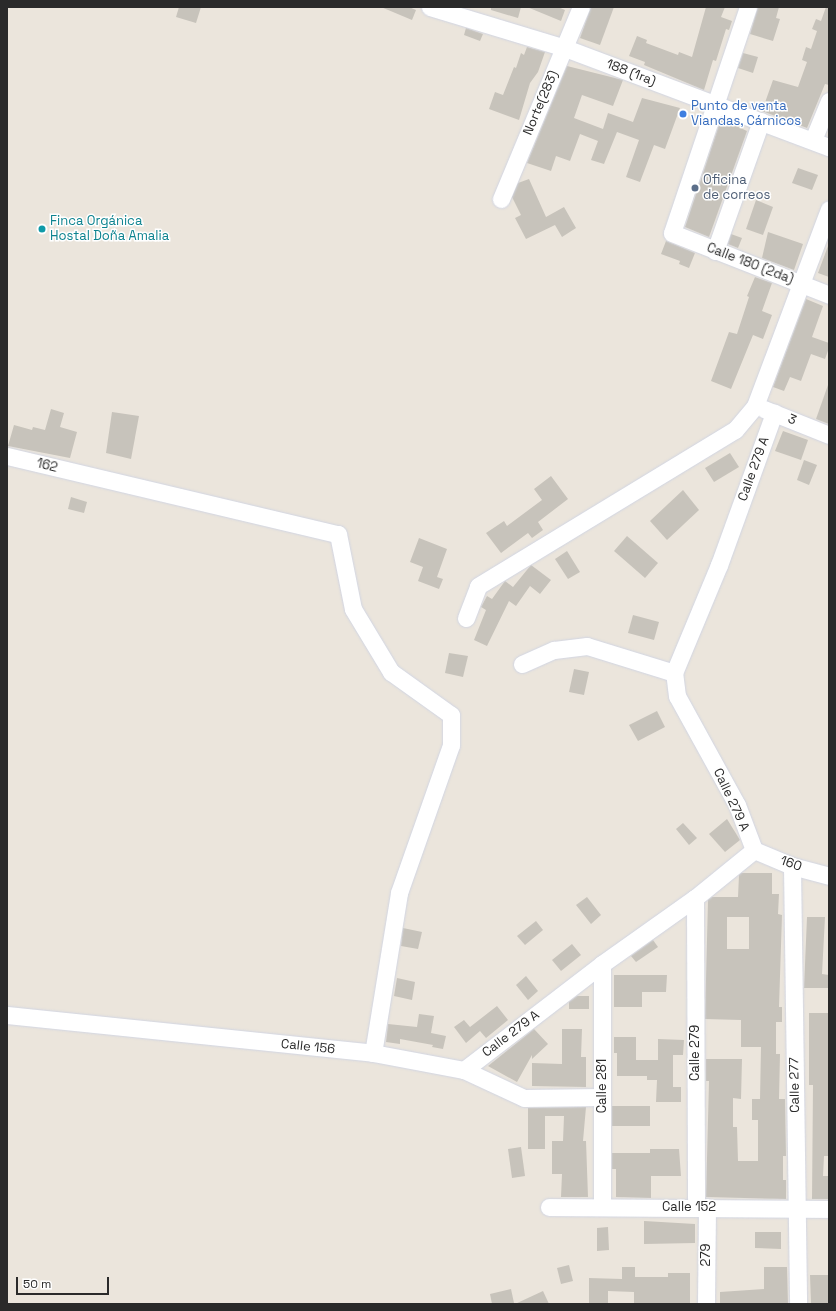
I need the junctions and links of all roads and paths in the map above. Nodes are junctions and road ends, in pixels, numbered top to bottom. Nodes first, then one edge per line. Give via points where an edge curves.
1 (430, 7) edge
2 (580, 7) edge
3 (748, 7) edge
4 (565, 48) junction
5 (829, 101) edge
6 (715, 105) junction
7 (761, 121) junction
8 (813, 140) junction
9 (829, 147) edge
10 (501, 199) dead end
11 (829, 209) edge
12 (715, 250) junction
13 (800, 284) junction
14 (829, 295) edge
15 (754, 406) junction
16 (774, 413) junction
17 (829, 435) edge
18 (7, 456) edge
19 (466, 618) dead end
20 (522, 664) dead end
21 (674, 673) junction
22 (754, 850) junction
23 (792, 866) junction
24 (829, 876) edge
25 (694, 898) junction
26 (602, 964) junction
27 (7, 1015) edge
28 (373, 1053) junction
29 (464, 1070) junction
30 (602, 1097) junction
31 (549, 1207) dead end
32 (602, 1207) junction
33 (701, 1207) junction
34 (797, 1209) junction
35 (829, 1209) edge
36 (706, 1304) edge
37 (798, 1304) edge

1 - 4 street, 188 (1ra)
2 - 4 street, Norte(283)
3 - 6 street
4 - 6 street, 188 (1ra)
4 - 10 street, Norte(283)
5 - 8 street
6 - 7 street, 188 (1ra)
6 - 12 street, Calle 180 (2da) via 672,234
7 - 8 street, 188 (1ra)
7 - 12 street
8 - 9 street, 188 (1ra)
11 - 13 street
12 - 13 street, Calle 180 (2da)
13 - 14 street, Calle 180 (2da)
13 - 15 street
15 - 16 street, 3
15 - 19 street via 735,430 478,586
16 - 17 street, 3
16 - 21 street, Calle 279 A via 719,566
18 - 28 street, 162 via 87,477 338,534 353,609 372,641 392,672 451,715 451,745 399,893
20 - 21 street via 554,650 587,646
21 - 22 street, Calle 279 A via 677,696 737,805
22 - 23 street, 160
22 - 25 street, Calle 279 A
23 - 24 street, 160
23 - 34 street, Calle 277
25 - 26 street, Calle 279 A
25 - 33 street, Calle 279
26 - 29 street, Calle 279 A
26 - 30 street, Calle 281
27 - 28 street, Calle 156
28 - 29 street, Calle 156
29 - 30 street, Calle 156 via 524,1098
30 - 32 street, Calle 281
31 - 32 street, Calle 152
32 - 33 street, Calle 152
33 - 34 street, Calle 152
33 - 36 street, 279
34 - 35 street, Calle 152
34 - 37 street, Calle 277

